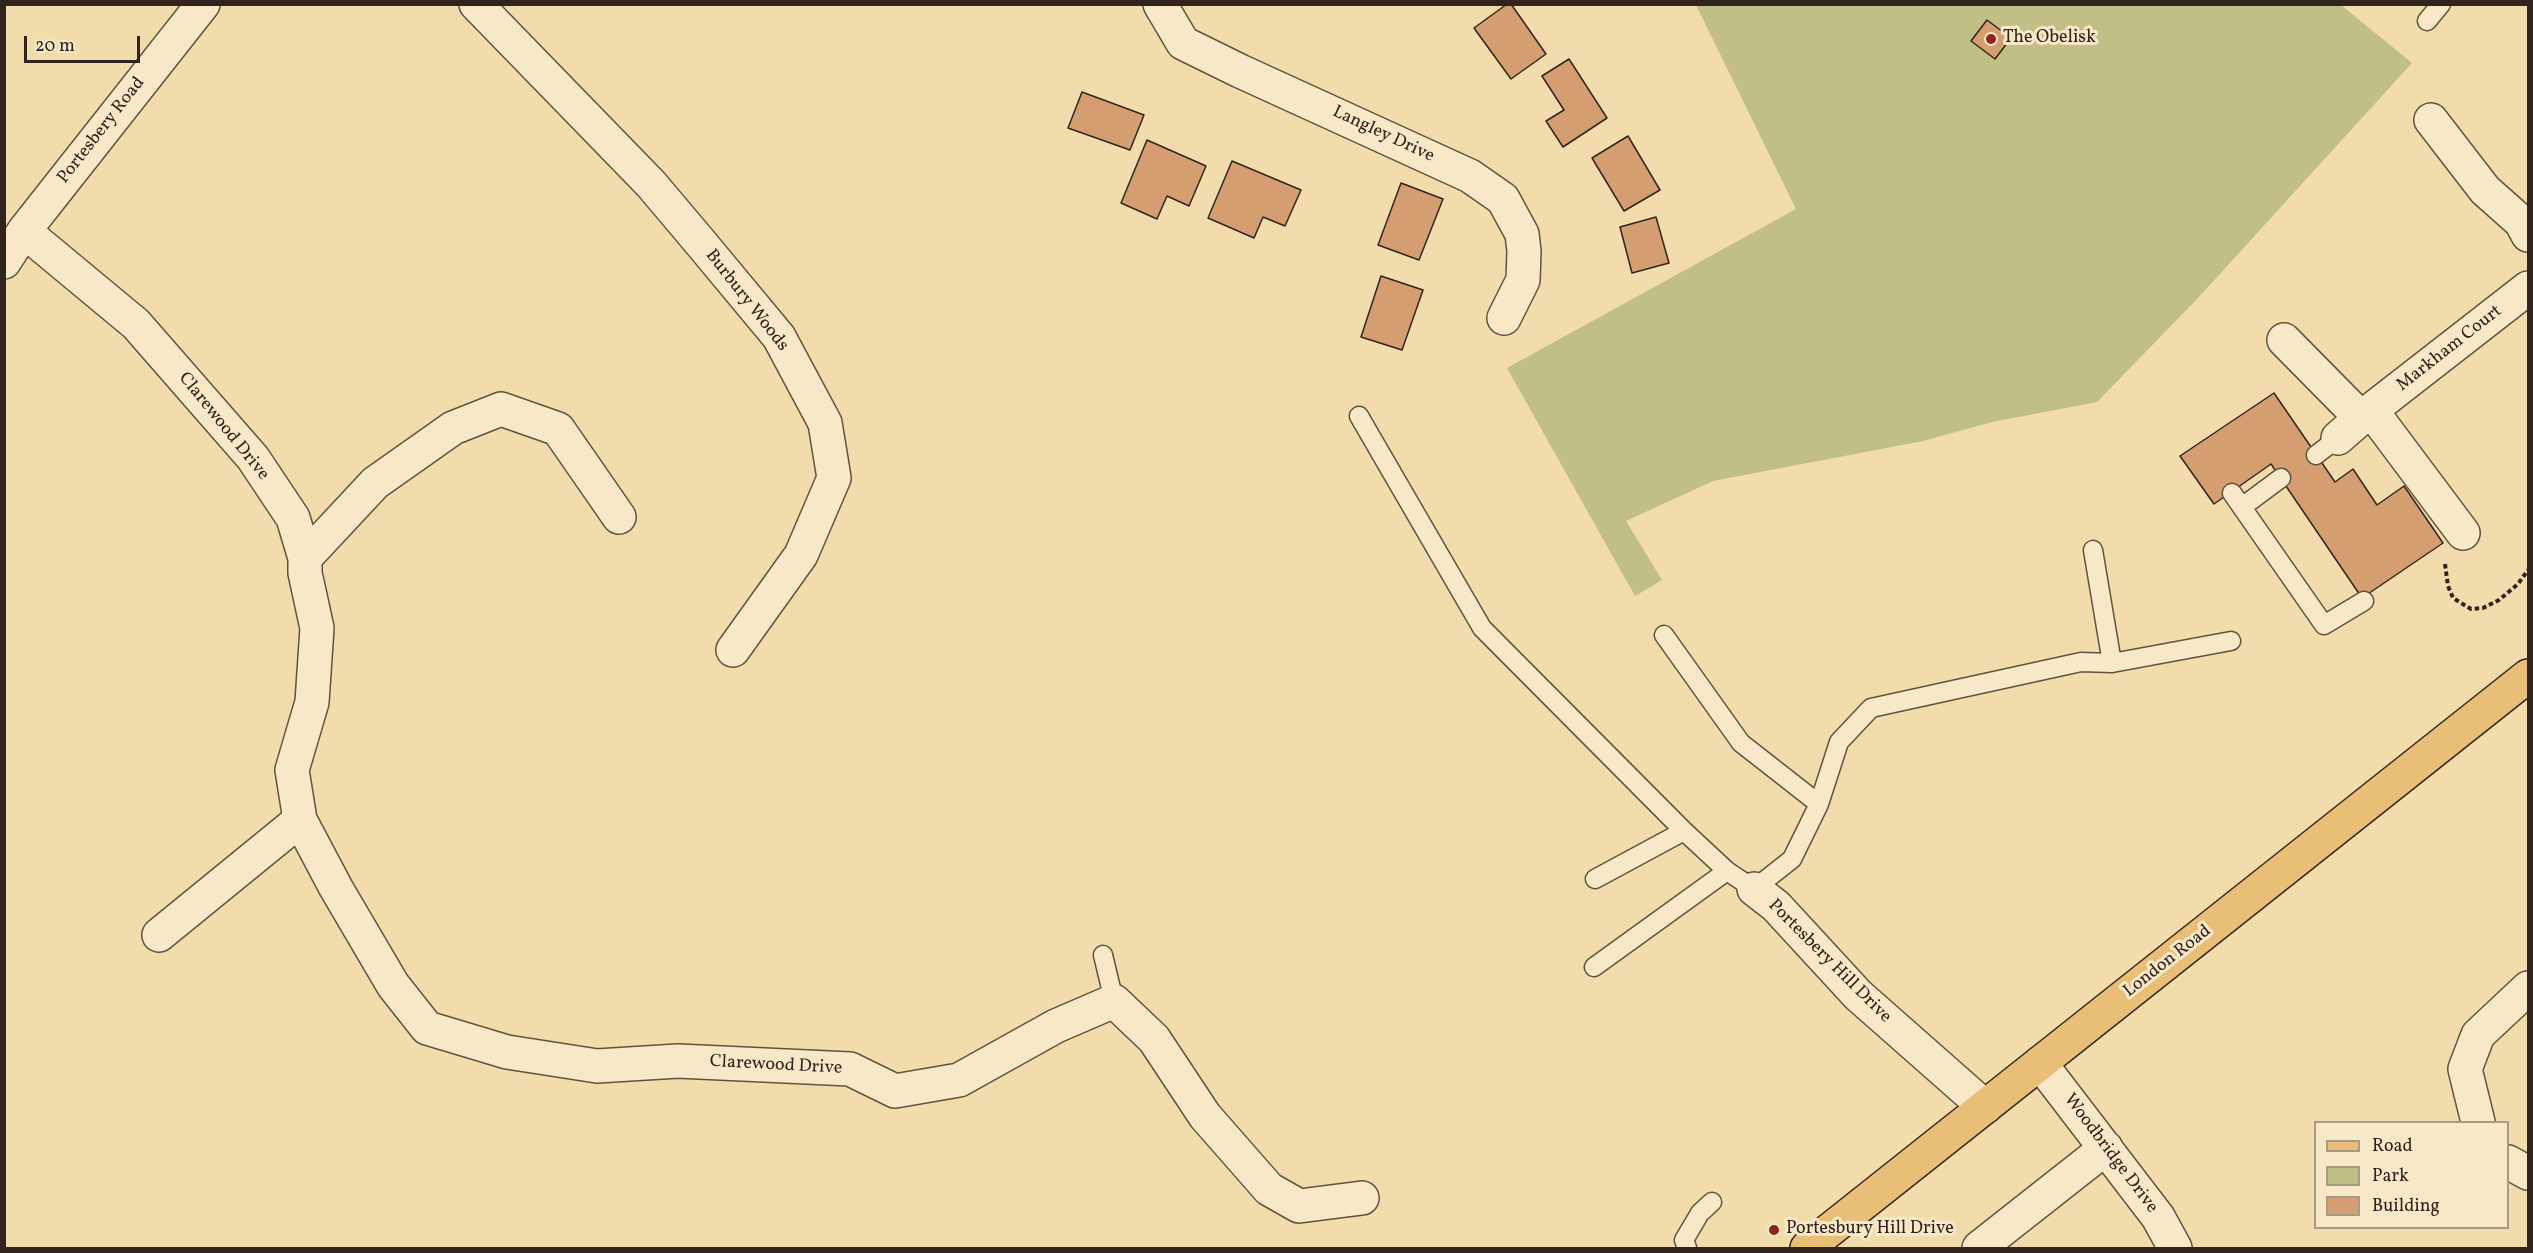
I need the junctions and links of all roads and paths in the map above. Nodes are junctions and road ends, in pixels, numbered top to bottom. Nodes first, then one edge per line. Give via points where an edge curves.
1 (203, 4) edge
2 (476, 4) edge
3 (1161, 4) edge
4 (2441, 4) edge
5 (2427, 21) dead end
6 (2431, 120) dead end
7 (2526, 225) edge
8 (24, 231) junction
9 (4, 261) edge
10 (2529, 288) edge
11 (1504, 318) dead end
12 (2284, 340) dead end
13 (1359, 416) dead end
14 (2347, 430) junction
15 (2281, 478) dead end
16 (619, 517) dead end
17 (2463, 533) joint
18 (2093, 550) dead end
19 (305, 558) junction
20 (2529, 570) edge
21 (2364, 600) dead end
22 (1664, 635) dead end
23 (2231, 641) dead end
24 (733, 650) dead end
25 (2112, 663) junction
26 (2529, 676) edge
27 (1819, 804) junction
28 (300, 820) junction
29 (1684, 831) junction
30 (1727, 870) junction
31 (1595, 879) dead end
32 (1754, 889) junction
33 (159, 935) dead end
34 (1103, 955) dead end
35 (1594, 967) dead end
36 (2529, 988) edge
37 (1114, 1001) junction
38 (2040, 1063) junction
39 (1985, 1107) junction
40 (2478, 1121) edge
41 (2106, 1148) junction
42 (2509, 1163) edge
43 (2529, 1173) edge
44 (1362, 1198) dead end
45 (1712, 1202) dead end
46 (1687, 1248) edge
47 (1807, 1248) edge
48 (1979, 1248) edge
49 (2175, 1248) edge

1 - 8 street, Portesbery Road
2 - 24 street, Burbury Woods via 651,184 693,234 779,338 825,423 834,478 801,555
3 - 11 street, Langley Drive via 1183,43 1470,176 1503,199 1522,234 1524,251 1522,280
4 - 5 lane
6 - 7 street via 2485,190
8 - 9 street, Portesbery Road
8 - 19 street, Clarewood Drive via 136,324 253,458 293,518
10 - 14 street, Markham Court
12 - 14 street
13 - 29 lane via 1482,628
14 - 17 street
15 - 21 lane via 2237,500 2324,626
16 - 19 street via 558,429 501,409 453,428 375,483
17 - 20 path via 2444,556 2448,586 2461,605 2483,608 2499,600
18 - 25 lane
19 - 28 street, Clarewood Drive via 317,628 312,702 292,770
22 - 27 lane via 1741,743
23 - 25 lane
25 - 27 lane via 2081,662 1871,708 1839,742
26 - 38 main road, London Road
27 - 32 lane via 1792,860
28 - 33 street
28 - 37 street, Clarewood Drive via 393,985 427,1028 507,1052 597,1066 678,1061 850,1069 895,1090 959,1080 1056,1026
29 - 30 lane
29 - 31 lane
30 - 32 lane
30 - 35 lane
32 - 39 street, Portesbery Hill Drive via 1776,906 1858,995
34 - 37 lane
36 - 40 street via 2478,1035 2465,1069
37 - 44 street via 1154,1039 1205,1116 1269,1189 1299,1206
38 - 39 main road, London Road
38 - 41 street, Woodbridge Drive
39 - 47 main road, London Road
41 - 48 street
41 - 49 street, Woodbridge Drive via 2158,1217
42 - 43 street
45 - 46 lane via 1684,1240

